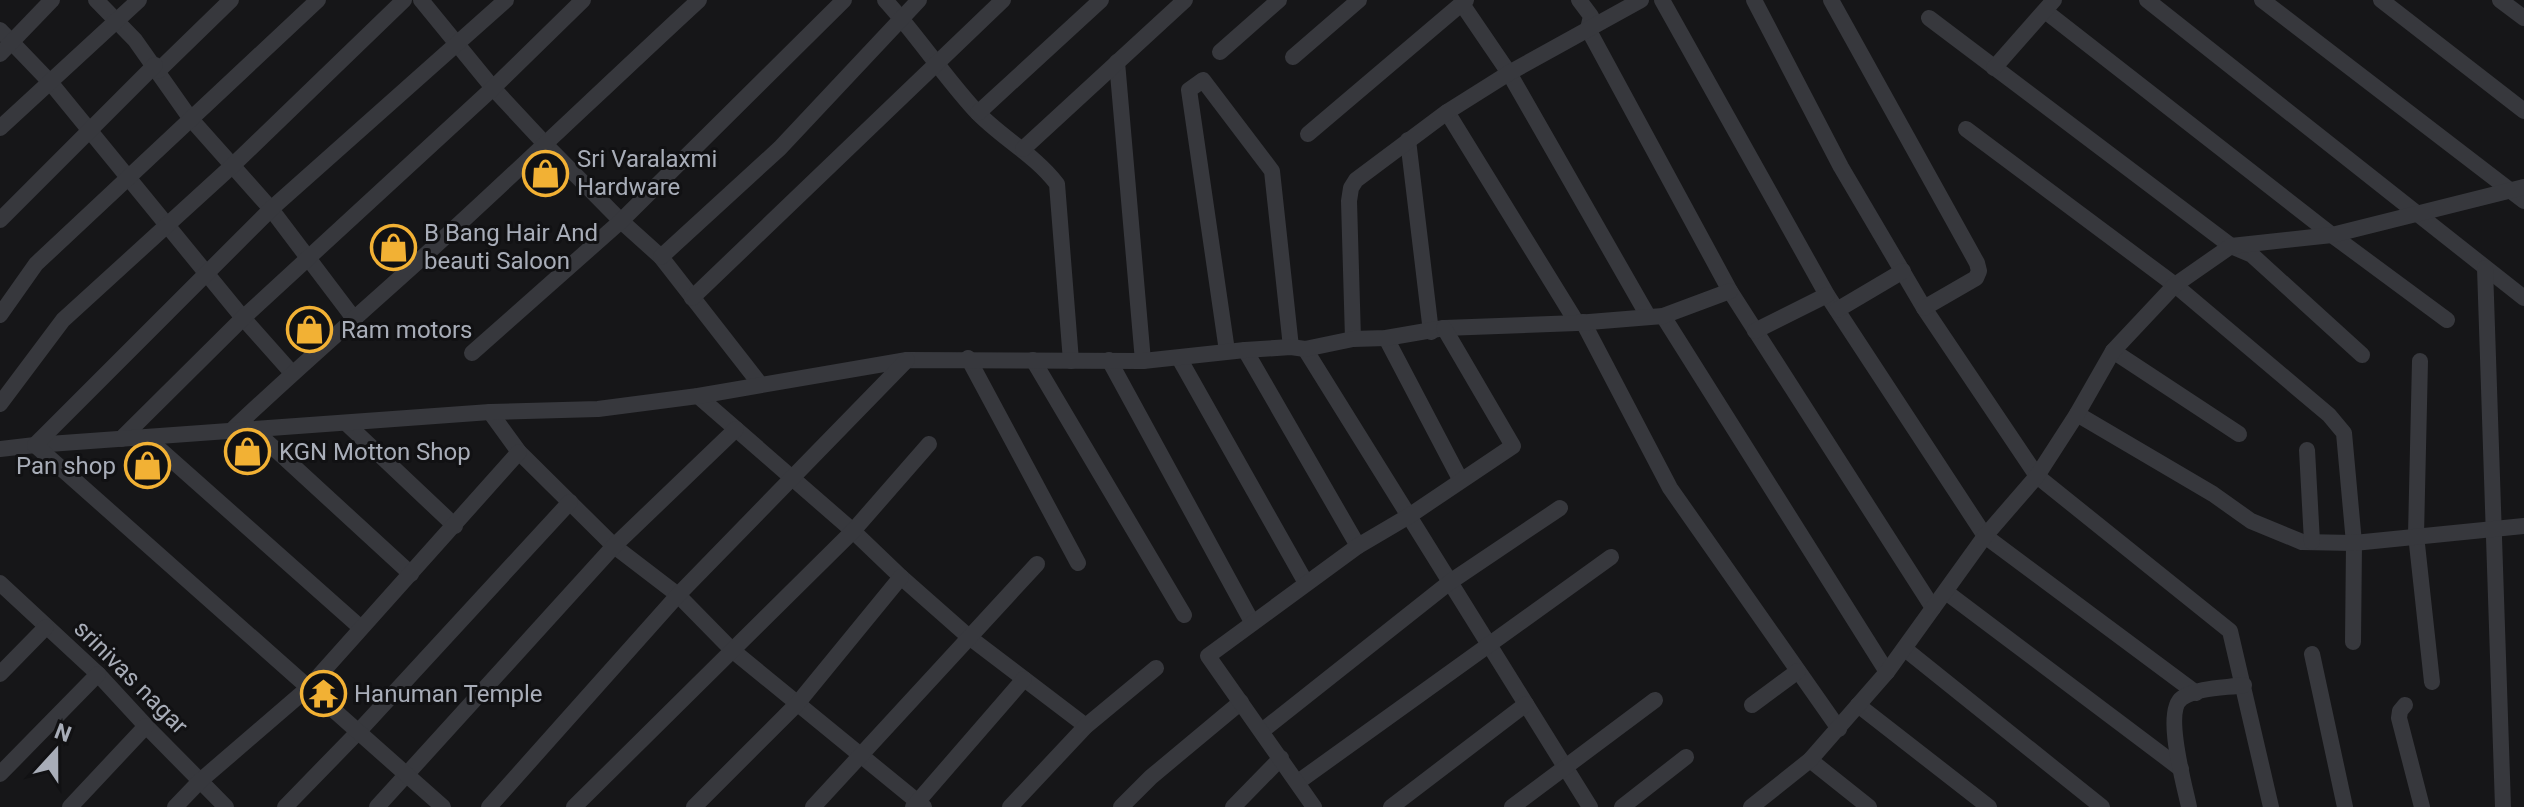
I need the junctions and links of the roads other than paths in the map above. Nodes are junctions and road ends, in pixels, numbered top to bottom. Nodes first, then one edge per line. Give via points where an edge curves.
1 (52, 0) edge
2 (96, 0) edge
3 (139, 0) edge
4 (231, 0) edge
5 (318, 0) edge
6 (404, 0) edge
7 (421, 0) edge
8 (506, 0) edge
9 (583, 0) edge
10 (699, 0) edge
11 (844, 0) edge
12 (885, 0) edge
13 (919, 0) edge
14 (1003, 0) edge
15 (1101, 0) edge
16 (1185, 0) edge
17 (1279, 0) edge
18 (1359, 0) edge
19 (1579, 0) edge
20 (1641, 0) edge
21 (1662, 0) edge
22 (1754, 0) edge
23 (1831, 0) edge
24 (2147, 0) edge
25 (2262, 0) edge
26 (2381, 0) edge
27 (2500, 0) edge
28 (1464, 2) edge
29 (2049, 6) edge
30 (900, 17) junction
31 (1929, 18) dead end
32 (2524, 18) edge
33 (116, 21) junction
34 (1588, 29) junction
35 (0, 30) edge
36 (457, 46) junction
37 (6, 48) edge
38 (1220, 52) dead end
39 (1293, 57) dead end
40 (1117, 62) junction
41 (938, 64) junction
42 (156, 68) junction
43 (1994, 68) junction
44 (1509, 73) junction
45 (50, 82) junction
46 (493, 88) junction
47 (2524, 111) edge
48 (1447, 112) junction
49 (978, 113) junction
50 (190, 118) junction
51 (0, 128) edge
52 (1966, 129) dead end
53 (89, 130) junction
54 (1308, 134) dead end
55 (1408, 140) junction
56 (546, 145) junction
57 (1023, 149) junction
58 (232, 166) junction
59 (128, 177) junction
60 (2517, 188) edge
61 (2524, 201) edge
62 (271, 209) junction
63 (2417, 214) junction
64 (0, 220) edge
65 (621, 221) junction
66 (167, 225) junction
67 (2332, 235) junction
68 (2231, 246) junction
69 (310, 257) junction
70 (661, 257) junction
71 (2485, 268) junction
72 (1903, 271) junction
73 (206, 272) junction
74 (2175, 285) junction
75 (1730, 291) junction
76 (1827, 295) junction
77 (692, 298) junction
78 (2524, 298) edge
79 (1924, 308) junction
80 (1837, 310) junction
81 (0, 315) edge
82 (1656, 316) junction
83 (243, 318) junction
84 (355, 320) junction
85 (2447, 320) dead end
86 (1580, 322) junction
87 (1438, 330) junction
88 (1755, 331) junction
89 (1386, 338) junction
90 (1353, 339) junction
91 (1298, 348) junction
92 (1245, 350) junction
93 (1227, 351) junction
94 (2113, 351) junction
95 (472, 353) dead end
96 (2362, 355) dead end
97 (968, 358) junction
98 (1179, 358) junction
99 (907, 360) junction
100 (1033, 360) junction
101 (1109, 360) junction
102 (1071, 361) junction
103 (1143, 361) junction
104 (2420, 361) dead end
105 (292, 373) junction
106 (760, 384) junction
107 (698, 396) junction
108 (0, 404) edge
109 (490, 412) junction
110 (2077, 414) junction
111 (347, 424) junction
112 (253, 429) junction
113 (736, 429) junction
114 (231, 431) junction
115 (2239, 434) dead end
116 (147, 438) junction
117 (121, 439) junction
118 (929, 444) dead end
119 (35, 445) junction
120 (0, 449) edge
121 (2307, 450) dead end
122 (519, 452) junction
123 (2037, 476) junction
124 (793, 477) junction
125 (1460, 479) junction
126 (570, 502) junction
127 (1560, 508) dead end
128 (1409, 516) junction
129 (455, 526) junction
130 (2524, 526) edge
131 (2495, 529) junction
132 (853, 531) junction
133 (2416, 535) junction
134 (1985, 536) junction
135 (2312, 542) junction
136 (2354, 543) junction
137 (614, 546) junction
138 (1358, 546) junction
139 (1611, 557) dead end
140 (1078, 563) dead end
141 (1037, 564) dead end
142 (411, 574) junction
143 (901, 577) junction
144 (1450, 582) junction
145 (0, 583) edge
146 (1306, 583) junction
147 (1946, 592) junction
148 (678, 595) junction
149 (1933, 608) junction
150 (1184, 615) dead end
151 (1252, 622) junction
152 (46, 627) junction
153 (361, 628) junction
154 (969, 637) junction
155 (2353, 642) dead end
156 (1489, 645) junction
157 (1905, 649) junction
158 (732, 650) junction
159 (2312, 654) dead end
160 (1156, 668) dead end
161 (1798, 671) junction
162 (1887, 672) junction
163 (0, 674) edge
164 (98, 674) junction
165 (1024, 679) junction
166 (2432, 682) dead end
167 (2244, 685) junction
168 (308, 688) junction
169 (2196, 693) junction
170 (1655, 700) dead end
171 (1241, 702) junction
172 (797, 704) junction
173 (1526, 704) junction
174 (1752, 705) dead end
175 (1858, 705) junction
176 (2405, 705) dead end
177 (146, 726) junction
178 (1086, 726) junction
179 (1839, 729) junction
180 (359, 731) junction
181 (1262, 731) junction
182 (861, 757) junction
183 (1686, 757) dead end
184 (1281, 758) junction
185 (1810, 760) junction
186 (1565, 767) junction
187 (2181, 769) junction
188 (0, 774) edge
189 (405, 775) junction
190 (200, 781) junction
191 (1298, 782) junction
192 (918, 805) edge
193 (1755, 806) edge
194 (70, 807) edge
195 (175, 807) edge
196 (226, 807) edge
197 (285, 807) edge
198 (377, 807) edge
199 (443, 807) edge
200 (489, 807) edge
201 (574, 807) edge
202 (694, 807) edge
203 (813, 807) edge
204 (1010, 807) edge
205 (1121, 807) edge
206 (1233, 807) edge
207 (1314, 807) edge
208 (1391, 807) edge
209 (1512, 807) edge
210 (1590, 807) edge
211 (1622, 807) edge
212 (1869, 807) edge
213 (1989, 807) edge
214 (2102, 807) edge
215 (2189, 807) edge
216 (2271, 807) edge
217 (2345, 807) edge
218 (2422, 807) edge
219 (2503, 807) edge

1 - 37 street
2 - 33 street
3 - 33 street
4 - 42 street
5 - 50 street
6 - 58 street
7 - 36 street
8 - 36 street
9 - 46 street
10 - 56 street
11 - 65 street
12 - 30 street
13 - 30 street
14 - 41 street
15 - 49 street
16 - 40 street
17 - 38 street
18 - 39 street
19 - 34 street via 1591,16
20 - 34 street
21 - 76 street
22 - 72 street via 1841,167
23 - 79 street via 1977,263 1976,278
24 - 63 street
25 - 60 street
26 - 47 street
27 - 32 street
28 - 44 street
28 - 54 street
29 - 43 street
29 - 67 street
30 - 41 street
30 - 70 street via 780,148
31 - 43 street
33 - 42 street
33 - 45 street
34 - 44 street
34 - 75 street
35 - 37 street
36 - 46 street
36 - 62 street
37 - 45 street
40 - 57 street
40 - 103 street
41 - 49 street
41 - 77 street
42 - 50 street
42 - 53 street
43 - 68 street
44 - 48 street
44 - 82 street
45 - 51 street
45 - 53 street
46 - 56 street
46 - 69 street
48 - 55 street
48 - 86 street
49 - 57 street
50 - 58 street
50 - 59 street
52 - 74 street
53 - 59 street
53 - 64 street
55 - 87 street
55 - 90 street via 1351,188
56 - 65 street
56 - 84 street
57 - 102 street via 1057,184
58 - 62 street
58 - 66 street
59 - 66 street
59 - 81 street via 36,264
60 - 61 street
60 - 63 street
62 - 69 street
62 - 73 street
63 - 67 street
63 - 71 street
65 - 70 street
65 - 95 street
66 - 73 street
66 - 108 street via 63,320
67 - 68 street
67 - 85 street
68 - 74 street
68 - 96 street via 2252,255
69 - 83 street
69 - 84 street
70 - 77 street
71 - 78 street
71 - 131 street
72 - 79 street
72 - 80 street
73 - 83 street
73 - 119 street
74 - 94 street
74 - 136 street via 2344,433
75 - 82 street
75 - 88 street
76 - 80 street
76 - 88 street
77 - 106 street
79 - 123 street
80 - 134 street
82 - 86 street
82 - 162 street
83 - 105 street
83 - 117 street
84 - 105 street
86 - 87 street
86 - 161 street via 1670,488
87 - 89 street
87 - 125 street via 1513,446
88 - 149 street
89 - 90 street
89 - 125 street
90 - 91 street
91 - 92 street
91 - 93 street via 1272,171 1203,80 1189,90
91 - 128 street
92 - 93 street
92 - 138 street
93 - 98 street
94 - 110 street
94 - 115 street
97 - 99 street
97 - 100 street
97 - 140 street
98 - 103 street
98 - 146 street
99 - 106 street
99 - 124 street
100 - 102 street
100 - 150 street
101 - 102 street
101 - 103 street
101 - 151 street
104 - 133 street
105 - 114 street
106 - 107 street
107 - 109 street via 598,409
107 - 113 street
109 - 111 street
109 - 122 street
110 - 123 street
110 - 135 street via 2251,521
111 - 112 street
111 - 129 street
112 - 114 street
112 - 142 street
113 - 124 street
113 - 137 street
114 - 116 street
116 - 117 street
116 - 153 street
117 - 119 street
118 - 132 street
119 - 120 street
119 - 168 street
121 - 135 street
122 - 126 street
122 - 129 street
123 - 134 street
123 - 167 street via 2230,631
124 - 132 street
124 - 148 street
125 - 128 street
126 - 137 street
126 - 180 street
127 - 144 street
128 - 138 street
128 - 144 street
129 - 142 street
130 - 131 street
131 - 133 street
131 - 219 street
132 - 143 street
132 - 158 street
133 - 136 street
133 - 166 street
134 - 147 street
134 - 169 street
135 - 136 street
136 - 155 street
137 - 148 street
137 - 189 street
138 - 146 street
139 - 156 street
141 - 154 street
142 - 153 street
143 - 154 street
143 - 172 street
144 - 156 street
144 - 181 street
145 - 152 street, srinivas nagar
146 - 151 street
147 - 149 street
147 - 187 street
148 - 158 street
148 - 200 street
149 - 157 street
151 - 171 street via 1208,656
152 - 163 street
152 - 164 street, srinivas nagar
153 - 168 street
154 - 165 street
154 - 182 street
156 - 173 street
156 - 191 street
157 - 162 street
157 - 214 street
158 - 172 street
158 - 201 street
159 - 217 street
160 - 178 street
161 - 174 street
161 - 179 street
162 - 175 street
164 - 177 street, srinivas nagar
164 - 188 street
165 - 178 street
165 - 192 street
167 - 169 street
167 - 216 street
168 - 180 street
168 - 190 street
169 - 187 street via 2175,706
170 - 186 street
171 - 181 street
171 - 205 street
172 - 182 street
172 - 202 street
173 - 186 street
173 - 208 street
175 - 179 street
175 - 213 street
176 - 218 street via 2399,718
177 - 190 street, srinivas nagar
177 - 194 street
178 - 204 street
179 - 185 street
180 - 189 street
180 - 197 street
181 - 184 street
182 - 192 street
182 - 203 street
183 - 211 street
184 - 191 street
184 - 206 street
185 - 193 street
185 - 212 street
186 - 209 street
186 - 210 street
187 - 215 street
189 - 198 street
189 - 199 street
190 - 195 street
190 - 196 street, srinivas nagar
191 - 207 street

